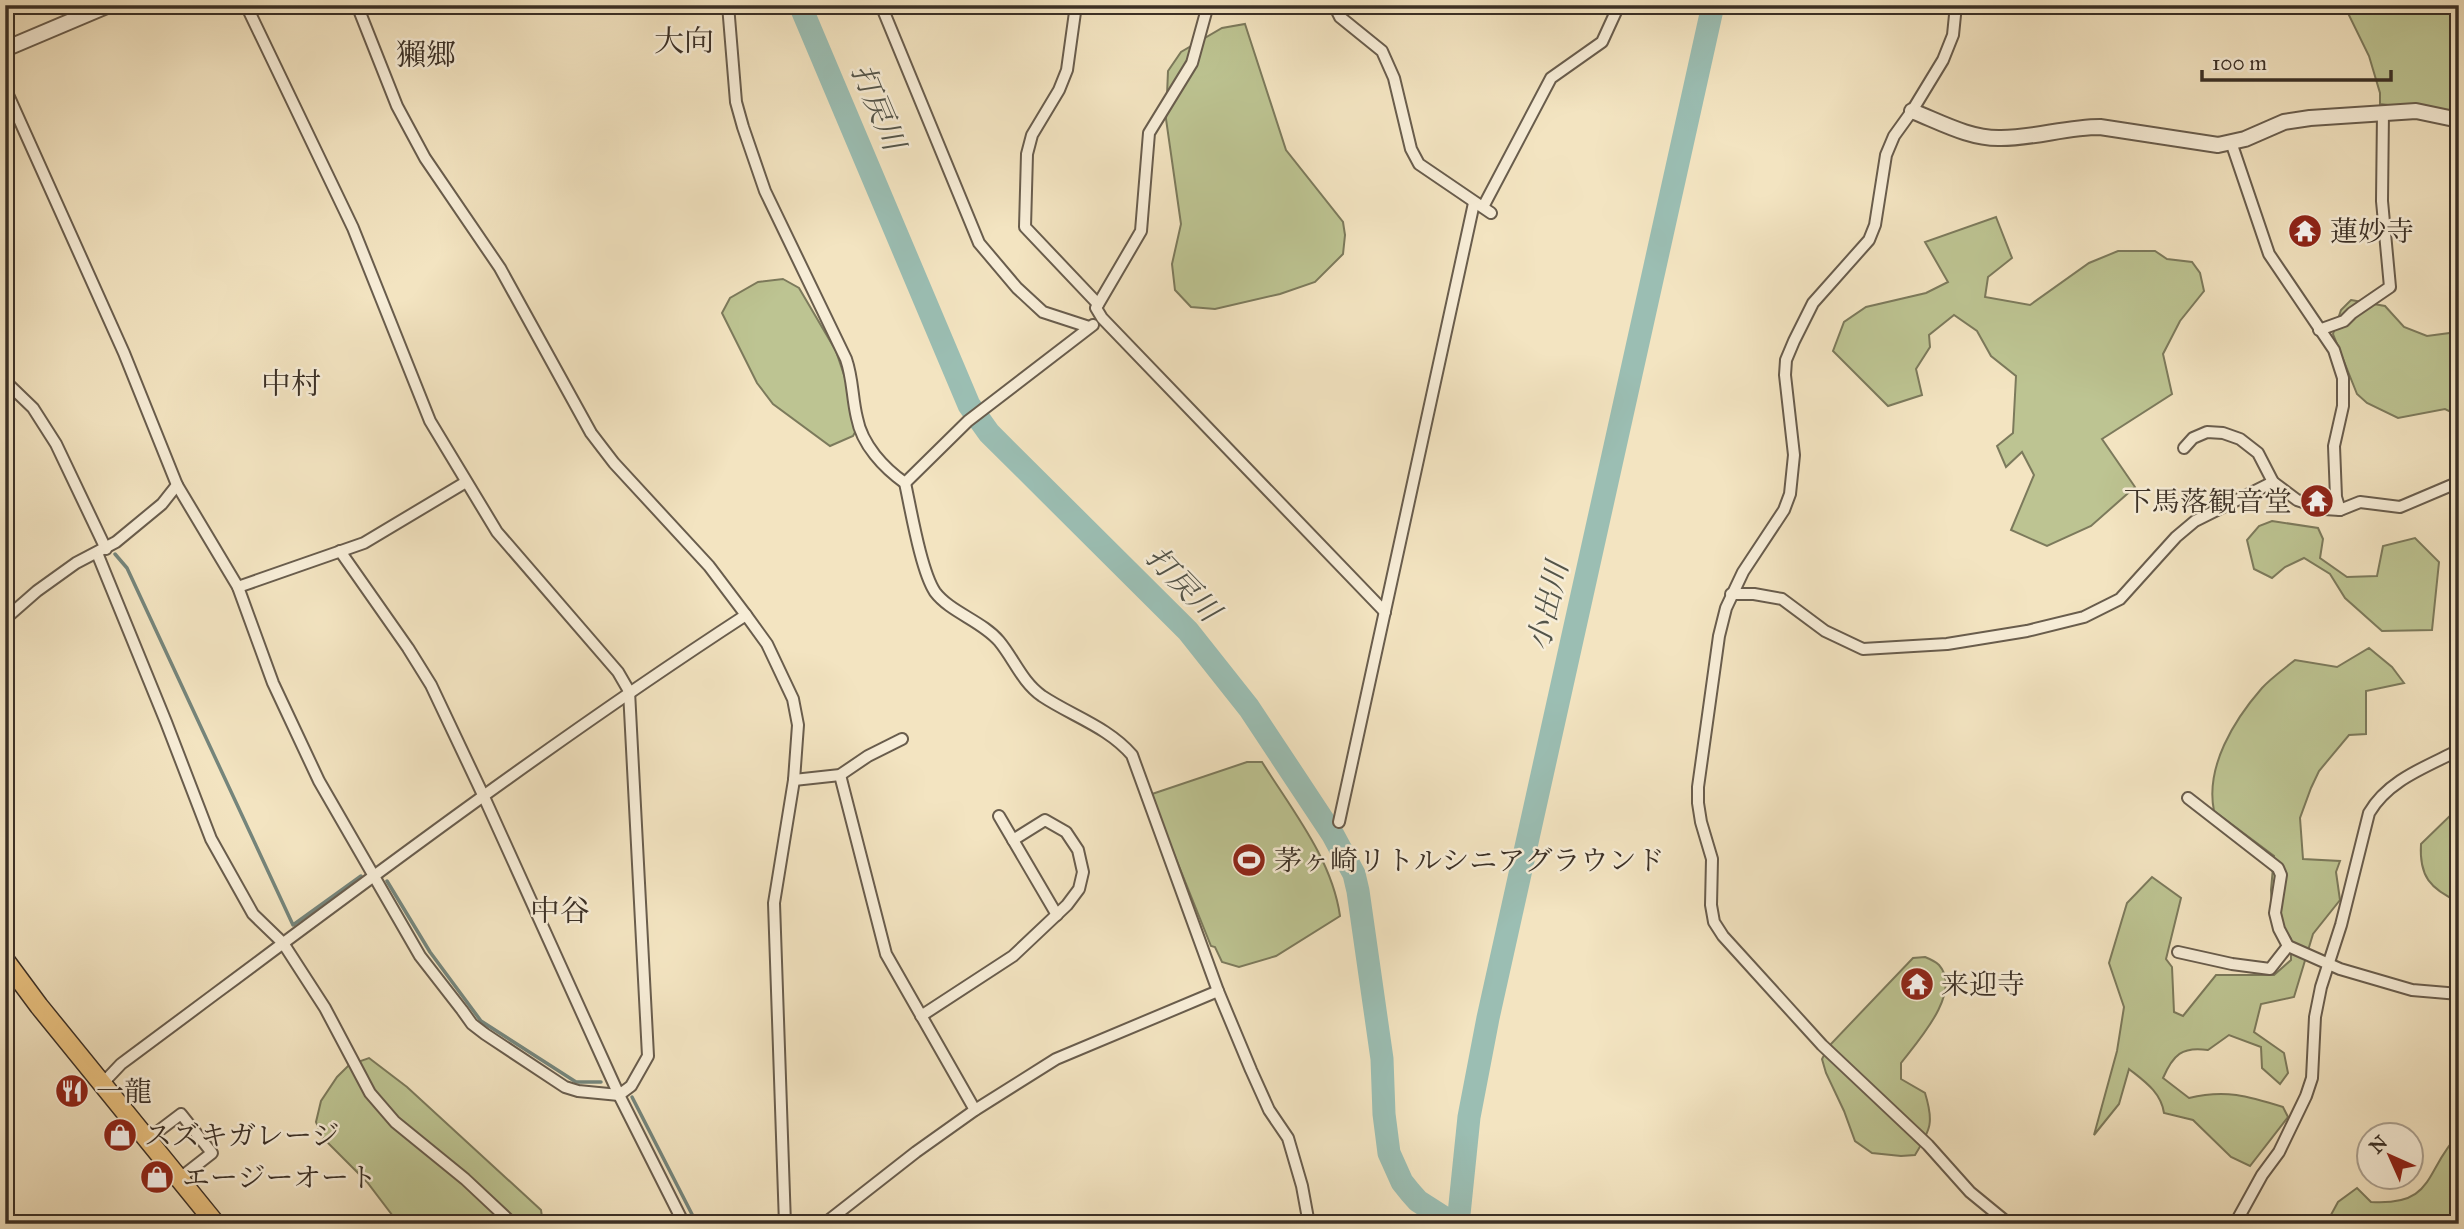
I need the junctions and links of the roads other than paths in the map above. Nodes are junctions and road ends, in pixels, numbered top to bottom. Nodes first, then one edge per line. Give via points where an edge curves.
1 (109, 5) edge
2 (246, 5) edge
3 (357, 5) edge
4 (728, 5) edge
5 (881, 5) edge
6 (1076, 5) edge
7 (1208, 5) edge
8 (1334, 5) edge
9 (1619, 5) edge
10 (1956, 5) edge
11 (5, 49) edge
12 (5, 88) edge
13 (1912, 111) junction
14 (2383, 112) junction
15 (2459, 120) edge
16 (2231, 142) junction
17 (1483, 208) junction
18 (1098, 304) junction
19 (1102, 318) junction
20 (1089, 327) junction
21 (2319, 330) junction
22 (5, 381) edge
23 (2184, 448) dead end
24 (466, 482) junction
25 (2273, 482) junction
26 (2459, 482) edge
27 (905, 483) junction
28 (177, 485) junction
29 (2340, 510) junction
30 (102, 551) junction
31 (340, 551) junction
32 (238, 587) junction
33 (1731, 594) junction
34 (1385, 612) junction
35 (746, 615) junction
36 (5, 620) edge
37 (629, 691) junction
38 (902, 739) dead end
39 (2459, 750) edge
40 (840, 775) junction
41 (793, 780) junction
42 (484, 797) junction
43 (2188, 798) dead end
44 (999, 816) dead end
45 (1339, 822) dead end
46 (1013, 840) junction
47 (373, 875) junction
48 (1056, 915) junction
49 (283, 943) junction
50 (2288, 946) junction
51 (2178, 952) dead end
52 (5, 960) edge
53 (2328, 964) junction
54 (1218, 991) junction
55 (2459, 994) edge
56 (921, 1016) junction
57 (103, 1083) junction
58 (619, 1095) junction
59 (975, 1110) junction
60 (148, 1139) junction
61 (180, 1178) junction
62 (827, 1221) edge
63 (216, 1224) edge
64 (513, 1224) edge
65 (684, 1224) edge
66 (785, 1224) edge
67 (842, 1224) edge
68 (1309, 1224) edge
69 (2009, 1224) edge
70 (2235, 1224) edge

1 - 11 street
2 - 24 street via 353,228 430,421
3 - 35 street via 397,106 425,158 500,268 591,433 709,566
4 - 27 street via 736,102 765,191 846,359 863,435 887,470
5 - 20 street via 979,243 1043,312
6 - 18 street via 1067,70 1032,135 1027,154 1025,227
7 - 18 street via 1192,63 1149,134 1141,231
8 - 17 street via 1340,17 1382,51 1419,164
9 - 17 street via 1602,42 1551,78
10 - 13 street via 1953,35 1943,60
12 - 28 street via 124,353
13 - 16 street via 1969,134 2000,138 2100,127 2194,143
13 - 33 street via 1886,155 1869,240 1814,303 1786,360 1794,455 1790,494
14 - 15 street via 2416,111
14 - 16 street via 2284,122
14 - 21 street via 2382,201 2390,287 2344,321
16 - 21 street via 2269,254
17 - 34 street
18 - 19 street
19 - 20 street
19 - 34 street
20 - 27 street via 968,421
21 - 29 street via 2334,350 2343,378 2343,406 2334,446
22 - 30 street via 33,408 56,444
23 - 25 street via 2207,432 2240,439 2259,453
24 - 31 street via 364,543
24 - 37 street via 497,532 618,672
25 - 29 street via 2297,500
25 - 33 street via 2195,521 2120,600 2084,617 2026,631 1947,644 1863,649 1825,631 1782,600
26 - 29 street via 2399,507 2360,502
27 - 54 street via 917,540 935,592 990,631 1041,695 1111,736 1132,755
28 - 30 street via 162,504
28 - 32 street
30 - 36 street via 76,563
30 - 49 street via 211,839 253,914
31 - 32 street
31 - 42 street via 431,685
32 - 47 street via 273,683 319,781
33 - 69 street via 1719,636 1698,787 1712,859 1714,922 1822,1045 1928,1145 1970,1192
34 - 45 street
35 - 37 street
35 - 41 street via 767,644 793,699 798,724
37 - 42 street
37 - 58 street via 648,1056 631,1086
38 - 40 street
39 - 53 street via 2394,784 2369,813
40 - 41 street
40 - 56 street via 886,954
41 - 66 street via 774,903
42 - 47 street
42 - 58 street
43 - 50 street via 2278,867 2281,875 2275,913
44 - 46 street
46 - 48 street
46 - 48 street via 1045,820 1066,832 1078,850 1083,872 1079,888
47 - 49 street
47 - 58 street via 420,956 472,1024 565,1087
48 - 56 street via 1013,956
49 - 57 street via 121,1064
49 - 64 street via 325,1008 370,1093 395,1122
50 - 51 street via 2270,969
50 - 53 street
52 - 57 main road
53 - 55 street via 2412,990
53 - 70 street via 2315,1017 2312,1078 2306,1096 2279,1152
54 - 59 street via 1056,1059
54 - 68 street via 1269,1110 1288,1138
56 - 59 street
57 - 60 main road
58 - 65 street
59 - 62 street
60 - 61 main road
60 - 61 street via 181,1114 212,1153
61 - 63 main road
62 - 67 street

